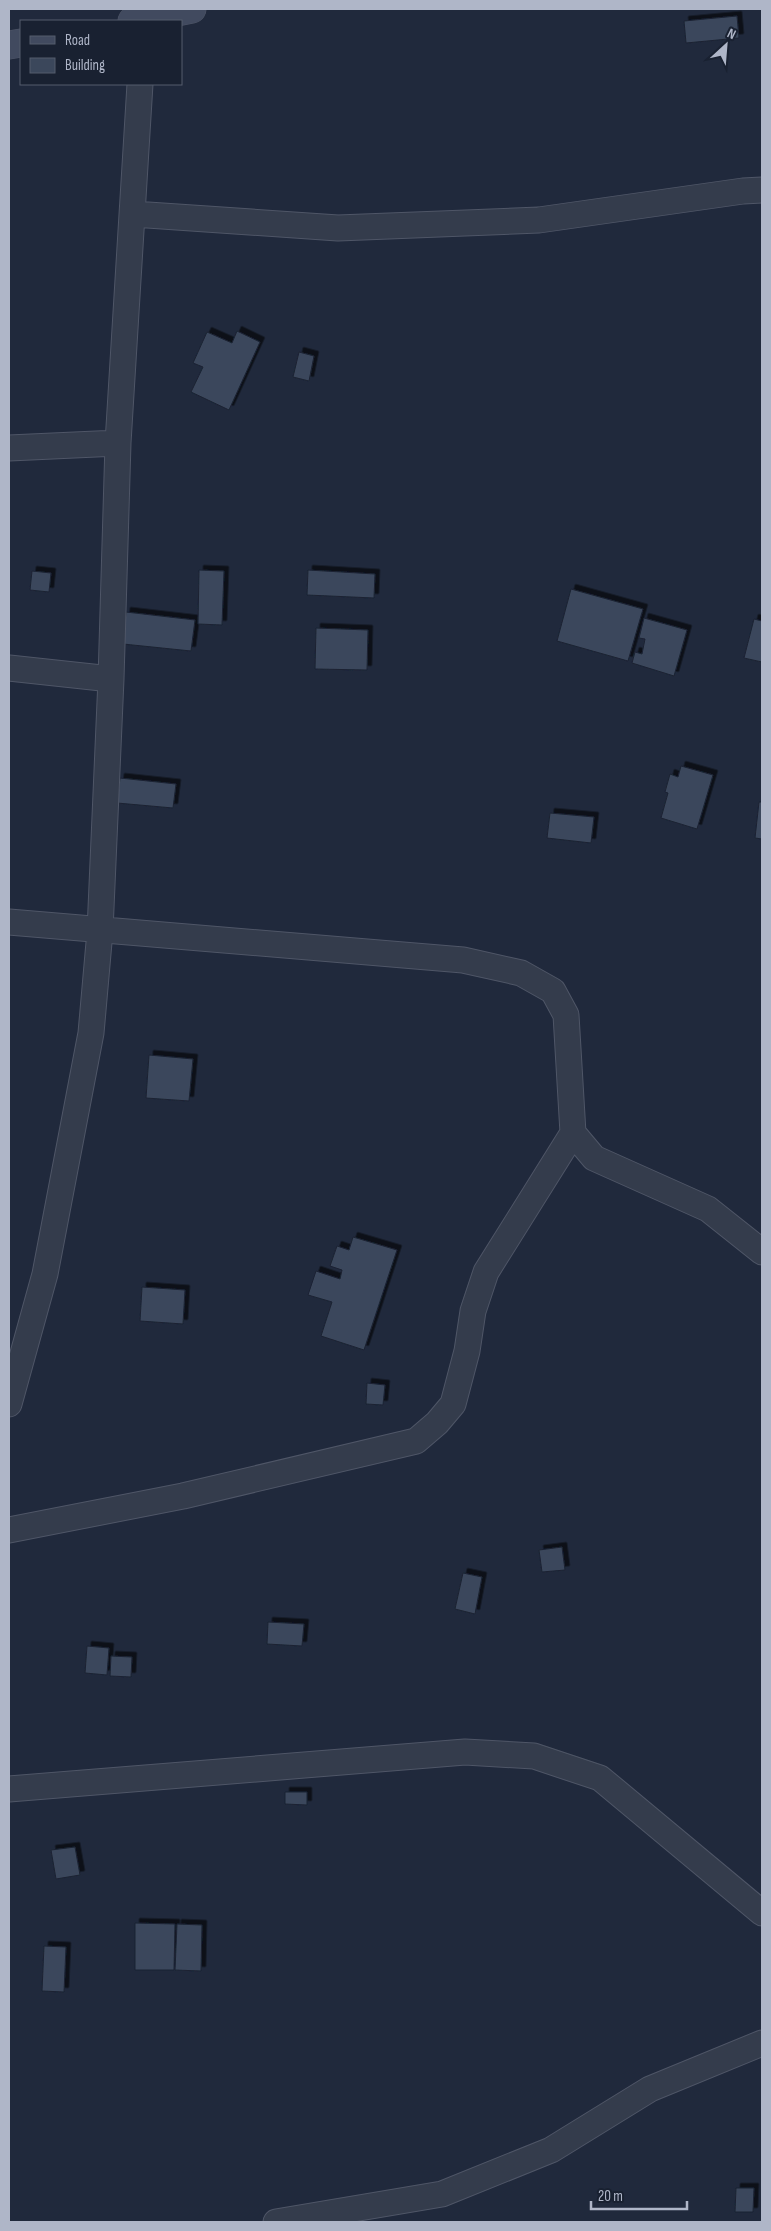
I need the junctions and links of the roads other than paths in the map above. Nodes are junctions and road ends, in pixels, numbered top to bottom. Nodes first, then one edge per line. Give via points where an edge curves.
1 (190, 9) edge
2 (143, 20) edge
3 (140, 85) edge
4 (762, 190) edge
5 (133, 214) junction
6 (118, 443) junction
7 (9, 448) edge
8 (9, 668) edge
9 (111, 679) junction
10 (9, 922) edge
11 (100, 932) junction
12 (573, 1133) junction
13 (762, 1252) edge
14 (9, 1404) edge
15 (9, 1530) edge
16 (9, 1789) edge
17 (762, 1913) edge
18 (762, 2044) edge
19 (276, 2222) edge

1 - 2 main road
3 - 5 street
4 - 5 street via 538,220 338,228
5 - 6 street
6 - 7 street
6 - 9 street
8 - 9 street
9 - 11 street
10 - 11 street
11 - 12 street via 463,960 521,972 553,991 566,1015
11 - 14 street via 91,1033 45,1274
12 - 13 street via 594,1158 708,1209
12 - 15 street via 486,1272 473,1311 467,1351 453,1404 416,1441 183,1496
16 - 17 street via 465,1752 534,1756 600,1778
18 - 19 street via 650,2089 551,2150 442,2194

